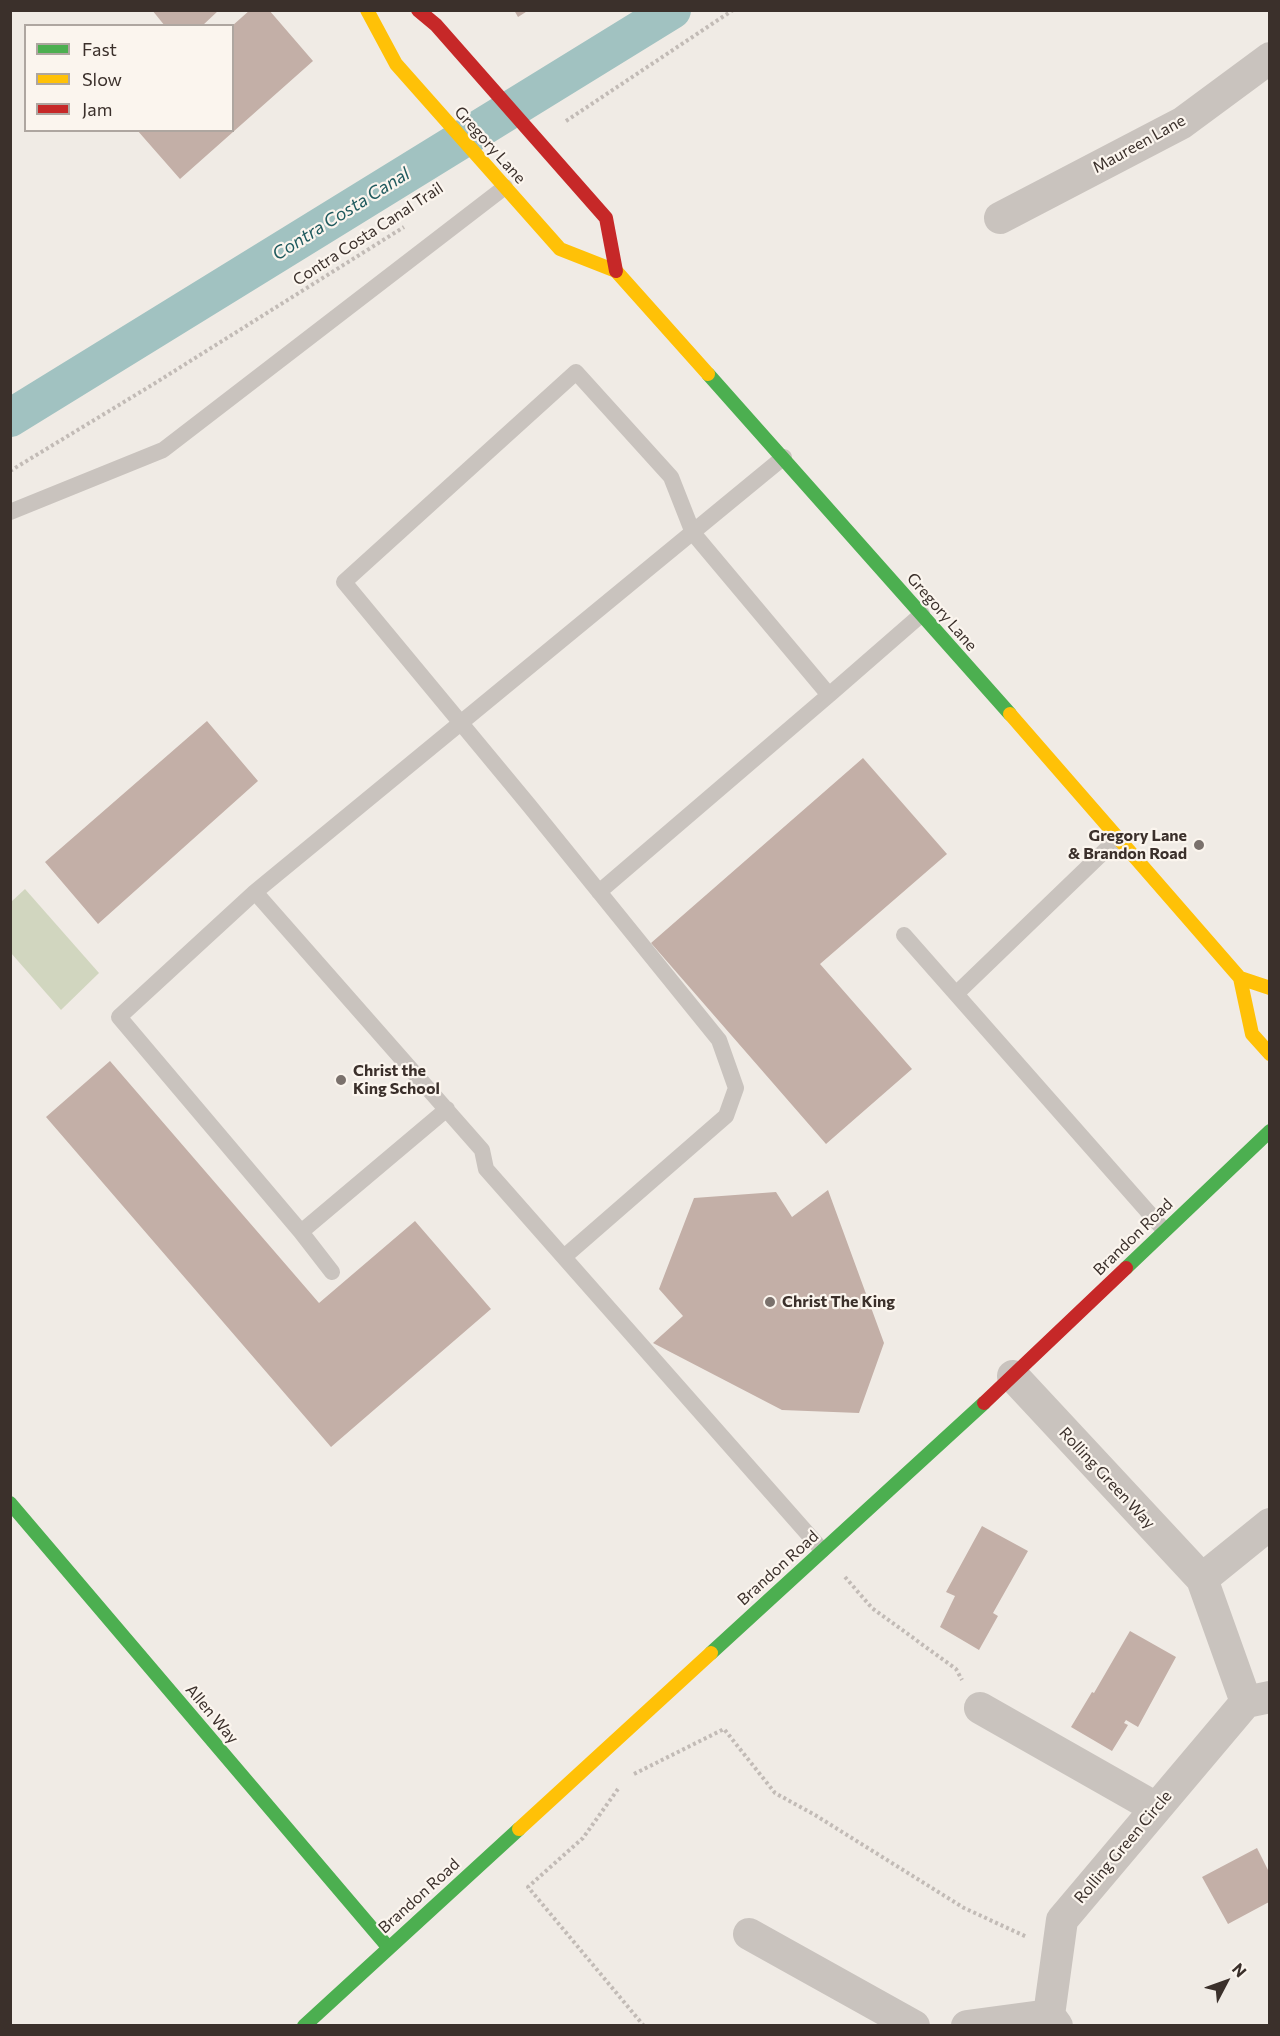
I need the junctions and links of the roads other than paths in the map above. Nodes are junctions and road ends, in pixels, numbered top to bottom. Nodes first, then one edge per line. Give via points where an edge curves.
1 (367, 10) edge
2 (418, 10) edge
3 (1269, 58) edge
4 (505, 187) junction
5 (1000, 218) dead end
6 (616, 271) junction
7 (784, 457) junction
8 (10, 512) edge
9 (693, 533) junction
10 (922, 614) junction
11 (829, 694) junction
12 (461, 723) junction
13 (1117, 839) junction
14 (255, 892) junction
15 (599, 892) junction
16 (904, 934) dead end
17 (1240, 978) junction
18 (1269, 988) edge
19 (956, 994) junction
20 (1269, 1054) edge
21 (447, 1109) junction
22 (1269, 1131) edge
23 (1164, 1230) junction
24 (301, 1232) junction
25 (564, 1257) junction
26 (332, 1272) dead end
27 (1013, 1376) junction
28 (10, 1503) edge
29 (1269, 1524) edge
30 (822, 1550) junction
31 (1202, 1579) junction
32 (1258, 1700) edge
33 (980, 1708) road end
34 (1156, 1808) junction
35 (749, 1934) dead end
36 (388, 1947) junction
37 (1053, 2020) edge
38 (304, 2025) edge
39 (914, 2025) edge
40 (967, 2025) edge

1 - 4 street, Gregory Lane via 396,64
2 - 6 street via 436,25 606,218
3 - 5 street, Maureen Lane via 1182,123
4 - 6 street, Gregory Lane via 560,249
4 - 8 lane via 163,450
6 - 7 street, Gregory Lane
7 - 9 lane
7 - 10 street, Gregory Lane
9 - 11 lane
9 - 12 lane
9 - 12 lane via 671,477 576,372 345,582
10 - 11 lane
10 - 13 street, Gregory Lane
11 - 15 lane
12 - 14 lane
12 - 15 lane
13 - 17 street, Gregory Lane
13 - 19 lane
14 - 21 lane
14 - 24 lane via 119,1017
15 - 25 lane via 719,1040 736,1088 726,1116
16 - 19 lane
17 - 18 street, Gregory Lane
17 - 20 street, Gregory Lane via 1252,1034
19 - 23 lane
21 - 24 lane
21 - 25 lane via 482,1150 486,1169
22 - 23 street, Brandon Road
23 - 27 street, Brandon Road
24 - 26 lane
25 - 30 lane
27 - 30 street, Brandon Road
27 - 31 street, Rolling Green Way
28 - 36 street, Allen Way
29 - 31 street
30 - 36 street, Brandon Road
31 - 32 street, Rolling Green Way
32 - 34 street, Rolling Green Circle
33 - 34 street
34 - 37 street, Rolling Green Circle via 1062,1920
35 - 39 street
36 - 38 street, Brandon Road
37 - 40 street, Rolling Green Circle

